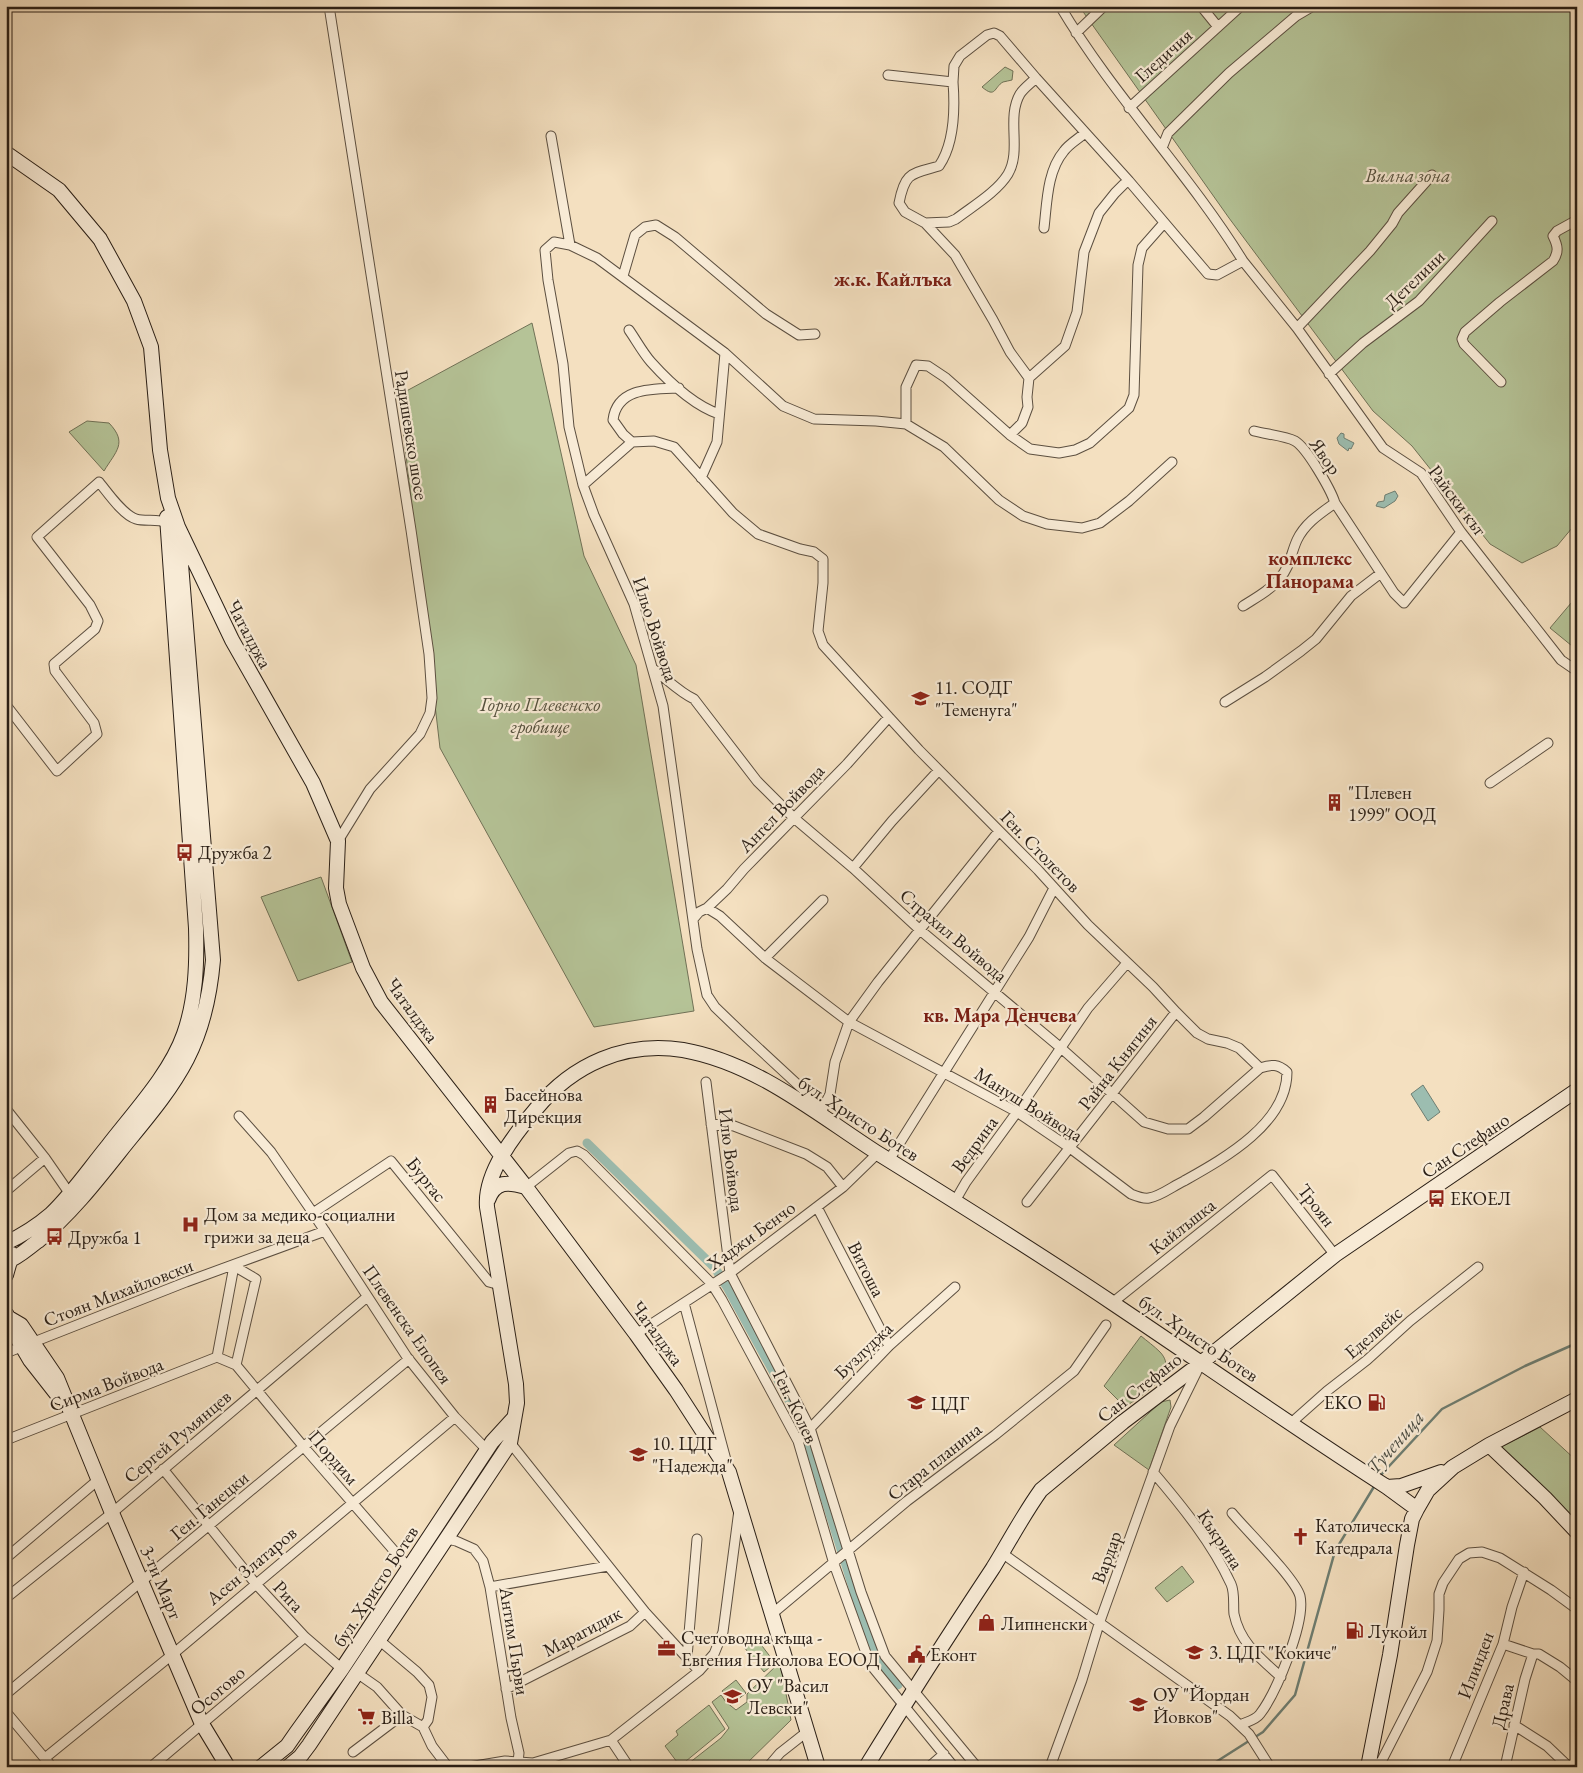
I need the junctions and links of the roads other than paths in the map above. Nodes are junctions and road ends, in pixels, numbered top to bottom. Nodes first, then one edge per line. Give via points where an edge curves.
1 (329, 6) edge
2 (1060, 6) edge
3 (1104, 6) edge
4 (1201, 6) edge
5 (1241, 6) edge
6 (1313, 6) edge
7 (1218, 27) junction
8 (1076, 33) junction
9 (888, 75) dead end
10 (1036, 78) junction
11 (953, 82) junction
12 (1129, 108) junction
13 (1085, 133) junction
14 (551, 136) dead end
15 (1162, 148) junction
16 (6, 153) edge
17 (1432, 175) dead end
18 (1129, 182) junction
19 (1577, 220) edge
20 (1492, 221) dead end
21 (925, 223) junction
22 (1164, 223) junction
23 (1044, 228) dead end
24 (570, 245) junction
25 (1243, 261) junction
26 (623, 276) junction
27 (1297, 328) junction
28 (629, 330) dead end
29 (816, 334) dead end
30 (725, 353) junction
31 (1329, 374) junction
32 (1029, 378) junction
33 (1500, 382) dead end
34 (679, 388) junction
35 (719, 414) junction
36 (906, 424) junction
37 (1254, 431) dead end
38 (1010, 435) junction
39 (632, 442) junction
40 (1172, 462) dead end
41 (700, 478) junction
42 (583, 485) junction
43 (1335, 502) junction
44 (172, 525) junction
45 (1461, 532) junction
46 (1381, 573) junction
47 (1243, 606) dead end
48 (653, 669) junction
49 (1577, 671) edge
50 (1225, 702) dead end
51 (6, 705) edge
52 (889, 717) junction
53 (1548, 743) dead end
54 (939, 770) junction
55 (1490, 783) dead end
56 (794, 818) junction
57 (999, 831) junction
58 (338, 841) junction
59 (853, 868) junction
60 (1054, 888) junction
61 (823, 900) dead end
62 (707, 908) junction
63 (694, 918) junction
64 (920, 930) junction
65 (766, 958) junction
66 (1127, 963) junction
67 (994, 991) junction
68 (1176, 1012) junction
69 (849, 1022) junction
70 (1061, 1048) junction
71 (1260, 1068) junction
72 (943, 1072) junction
73 (706, 1082) dead end
74 (1577, 1090) edge
75 (1112, 1094) junction
76 (6, 1109) edge
77 (823, 1112) junction
78 (1017, 1112) junction
79 (239, 1116) dead end
80 (711, 1124) junction
81 (1070, 1148) junction
82 (883, 1156) junction
83 (502, 1157) junction
84 (45, 1158) junction
85 (1272, 1175) joint
86 (526, 1186) junction
87 (844, 1187) junction
88 (6, 1191) edge
89 (73, 1199) junction
90 (955, 1201) junction
91 (1027, 1202) dead end
92 (487, 1207) junction
93 (817, 1207) junction
94 (313, 1213) junction
95 (325, 1231) junction
96 (19, 1237) junction
97 (6, 1243) edge
98 (1335, 1255) junction
99 (8, 1261) edge
100 (234, 1266) junction
101 (1478, 1267) dead end
102 (6, 1275) edge
103 (721, 1279) junction
104 (500, 1284) junction
105 (955, 1287) dead end
106 (367, 1297) junction
107 (1112, 1302) junction
108 (684, 1303) junction
109 (8, 1316) edge
110 (1106, 1325) dead end
111 (636, 1334) junction
112 (28, 1344) junction
113 (889, 1346) junction
114 (6, 1352) edge
115 (217, 1357) junction
116 (409, 1359) junction
117 (1201, 1363) junction
118 (236, 1365) junction
119 (256, 1391) junction
120 (1577, 1399) edge
121 (71, 1412) junction
122 (455, 1417) junction
123 (513, 1419) junction
124 (1291, 1423) junction
125 (809, 1429) junction
126 (500, 1432) junction
127 (799, 1439) junction
128 (6, 1440) edge
129 (510, 1443) junction
130 (1489, 1445) junction
131 (303, 1446) junction
132 (487, 1450) junction
133 (1453, 1467) junction
134 (163, 1469) junction
135 (729, 1472) junction
136 (1153, 1472) junction
137 (98, 1480) junction
138 (1385, 1485) junction
139 (352, 1502) junction
140 (739, 1505) junction
141 (450, 1506) junction
142 (1416, 1509) junction
143 (112, 1513) junction
144 (1232, 1513) dead end
145 (463, 1515) junction
146 (208, 1527) junction
147 (1577, 1532) edge
148 (447, 1539) junction
149 (697, 1539) dead end
150 (848, 1552) junction
151 (1002, 1553) junction
152 (6, 1558) edge
153 (837, 1562) junction
154 (608, 1566) junction
155 (409, 1568) junction
156 (1524, 1572) junction
157 (142, 1582) junction
158 (255, 1583) junction
159 (490, 1587) junction
160 (6, 1598) edge
161 (1577, 1610) edge
162 (645, 1612) junction
163 (772, 1614) junction
164 (1099, 1624) junction
165 (305, 1636) junction
166 (379, 1640) junction
167 (1503, 1644) junction
168 (173, 1654) junction
169 (1533, 1654) junction
170 (687, 1657) junction
171 (342, 1669) junction
172 (699, 1671) junction
173 (357, 1673) junction
174 (1281, 1677) junction
175 (1577, 1681) edge
176 (506, 1689) junction
177 (914, 1691) junction
178 (6, 1694) edge
179 (903, 1706) junction
180 (6, 1712) edge
181 (402, 1715) junction
182 (202, 1724) junction
183 (1514, 1724) junction
184 (1240, 1725) junction
185 (423, 1727) junction
186 (808, 1730) junction
187 (611, 1740) junction
188 (287, 1746) junction
189 (353, 1752) dead end
190 (944, 1754) junction
191 (45, 1758) junction
192 (304, 1762) edge
193 (519, 1765) edge
194 (1368, 1766) edge
195 (52, 1767) edge
196 (151, 1767) edge
197 (228, 1767) edge
198 (261, 1767) edge
199 (288, 1767) edge
200 (448, 1767) edge
201 (469, 1767) edge
202 (629, 1767) edge
203 (768, 1767) edge
204 (818, 1767) edge
205 (866, 1767) edge
206 (929, 1767) edge
207 (954, 1767) edge
208 (977, 1767) edge
209 (1050, 1767) edge
210 (1270, 1767) edge
211 (1452, 1767) edge
212 (1505, 1767) edge
213 (1569, 1767) edge

1 - 58 street, Радишевско шосе via 411,530 432,698 430,713 420,734 370,789
2 - 8 street, Райски кът
3 - 8 street
4 - 7 street
5 - 7 street, Гледичия
6 - 15 street via 1296,16 1229,73 1168,133
7 - 12 street, Гледичия
8 - 12 street, Райски кът
9 - 11 street
10 - 11 street via 994,33 987,34 951,63
10 - 13 street
10 - 21 street via 1019,95 1012,162 1001,183 956,219
11 - 21 street via 952,132 946,155 939,166 911,174 899,203 905,212
12 - 15 street, Райски кът
13 - 18 street
13 - 23 street via 1064,151 1055,166
14 - 24 street
15 - 25 street, Райски кът
16 - 44 street via 59,190 100,239 134,301 151,347 160,450
17 - 27 street via 1370,251
18 - 22 street
18 - 32 street via 1099,213 1084,252 1077,312 1064,346
19 - 33 street via 1553,236 1558,244 1558,254 1553,262 1465,332 1464,344
20 - 31 street, Детелини via 1420,301
21 - 32 street via 955,255 1010,352
22 - 25 street via 1208,274 1216,275
22 - 38 street via 1142,248 1138,265 1134,395 1129,408 1090,443 1075,450 1059,453 1030,449
24 - 26 street
24 - 42 street, Ильо Войвода via 554,242 545,250 563,364 569,427
25 - 27 street, Райски кът
26 - 29 street via 635,235 645,227 656,225 675,237 766,314 799,335
26 - 30 street
27 - 31 street, Райски кът
28 - 34 street via 650,362
30 - 35 street
30 - 36 street via 783,406 814,419
31 - 45 street, Райски кът via 1383,448 1421,473
32 - 38 street via 1028,407 1022,422
34 - 35 street via 705,409
34 - 39 street via 641,390 621,401 614,409 613,420
35 - 41 street via 718,442
36 - 38 street via 906,387 916,365 928,366
36 - 40 street via 944,447 999,500 1023,516 1047,524 1082,528 1100,523
37 - 43 street, Явор via 1295,440 1332,492
39 - 41 street via 654,441 674,447
39 - 42 street
41 - 52 street, Ген. Столетов via 758,534 814,552 823,559 818,631 823,645
42 - 48 street, Ильо Войвода via 634,604
43 - 46 street, Явор
43 - 47 street via 1303,529 1289,565 1273,586
44 - 51 street via 129,516 99,482 37,537 90,605 98,621 95,629 54,664 55,672 94,723 97,734 57,771
44 - 58 street, Чаталджа via 243,662 313,783
44 - 89 street via 196,928 191,1007 184,1035 172,1060
45 - 46 street, Явор via 1404,603
45 - 49 street, Райски кът via 1561,660
46 - 50 street via 1351,596 1302,651
48 - 56 street, Страхил Войвода via 682,694 694,699 757,782
48 - 63 street, Ильо Войвода via 663,706
52 - 54 street, Ген. Столетов
52 - 56 street, Ангел Войвода
53 - 55 street
54 - 57 street, Ген. Столетов
54 - 59 street
56 - 59 street, Страхил Войвода
56 - 62 street, Ангел Войвода
57 - 60 street, Ген. Столетов
57 - 64 street
58 - 83 street, Чаталджа via 336,888 339,904 363,968 381,1002
59 - 64 street, Страхил Войвода
60 - 66 street, Ген. Столетов
60 - 67 street, Хаджи Бенчо
61 - 65 street
62 - 63 street, Ангел Войвода
62 - 65 street, Мануш Войвода
63 - 77 street, Ильо Войвода via 707,995 715,1007
64 - 67 street, Страхил Войвода
64 - 69 street
65 - 69 street, Мануш Войвода
66 - 68 street, Ген. Столетов
66 - 70 street, Ведрина via 1088,1008
67 - 70 street, Страхил Войвода
67 - 72 street, Хаджи Бенчо
68 - 71 street, Ген. Столетов via 1198,1033 1239,1048
68 - 75 street, Райна Княгиня
69 - 72 street, Мануш Войвода
69 - 77 street
70 - 75 street, Страхил Войвода
70 - 78 street, Ведрина
71 - 75 street, Страхил Войвода via 1188,1129 1168,1130 1144,1122
71 - 81 street, Мануш Войвода via 1271,1064 1281,1066 1287,1072 1285,1090 1270,1118 1241,1145 1201,1171 1149,1198 1131,1194
72 - 78 street, Мануш Войвода
72 - 82 street, Хаджи Бенчо
73 - 80 street, Илю Войвода
74 - 98 street, Сан Стефано
75 - 81 street, Райна Княгиня
76 - 84 street
77 - 82 street, бул. Христо Ботев
77 - 83 street, бул. Христо Ботев via 720,1060 682,1050 633,1049 603,1059 564,1081 536,1109
78 - 81 street, Мануш Войвода
78 - 90 street, Ведрина
79 - 94 street, Плевенска Епопея via 271,1152
80 - 87 street via 734,1126 806,1154 827,1167
80 - 103 street, Илю Войвода
81 - 91 street, Райна Княгиня
82 - 87 street, Хаджи Бенчо
82 - 90 street, бул. Христо Ботев
83 - 86 street, Чаталджа
83 - 92 street, бул. Христо Ботев via 488,1187
84 - 88 street
84 - 89 street
85 - 98 street, Троян
85 - 107 street, Кайлъшка
86 - 92 street via 500,1185 490,1194
86 - 103 street, Ген. Колев via 569,1153 577,1151
86 - 111 street, Чаталджа
87 - 93 street, Хаджи Бенчо
89 - 96 street
89 - 99 street via 51,1230
90 - 107 street, бул. Христо Ботев
92 - 104 street, бул. Христо Ботев
93 - 103 street, Хаджи Бенчо
93 - 113 street, Витоша
94 - 95 street, Плевенска Епопея
94 - 104 street, Бургас via 391,1160 489,1282
95 - 100 street, Стоян Михайловски
95 - 106 street, Плевенска Епопея
96 - 97 street
96 - 99 street
98 - 117 street, Сан Стефано
99 - 102 street
100 - 112 street, Стоян Михайловски
100 - 115 street
100 - 118 street via 256,1279
101 - 124 street, Еделвейс
103 - 108 street, Хаджи Бенчо
103 - 125 street, Ген. Колев
103 - 127 street, Ген. Колев via 722,1300
104 - 123 street, бул. Христо Ботев via 516,1384 517,1403
105 - 113 street, Бузлуджа
106 - 116 street, Плевенска Епопея
106 - 119 street, Сергей Румянцев
107 - 117 street, бул. Христо Ботев
108 - 111 street, Хаджи Бенчо
108 - 135 street, Чаталджа
109 - 112 street, 3-ти Март via 21,1325
110 - 150 street, Стара планина via 1074,1371 907,1500
111 - 135 street, Чаталджа
112 - 114 street, Стоян Михайловски
112 - 121 street, 3-ти Март via 57,1378
113 - 125 street, Бузлуджа
115 - 118 street, Пордим
115 - 121 street, Сирма Войвода
116 - 122 street, Плевенска Епопея
116 - 131 street, Ген. Ганецки
117 - 124 street, бул. Христо Ботев
117 - 136 street, Вардар via 1170,1426
117 - 151 street, Сан Стефано via 1041,1490
118 - 119 street, Пордим
119 - 131 street, Пордим
119 - 134 street, Сергей Румянцев
120 - 130 street
121 - 128 street, Сирма Войвода
121 - 137 street, 3-ти Март
122 - 132 street, Плевенска Епопея
122 - 139 street, Асен Златаров
123 - 126 street, бул. Христо Ботев
123 - 129 street, бул. Христо Ботев
124 - 138 street, бул. Христо Ботев
125 - 127 street, Бузлуджа
125 - 150 street, Ген. Колев
126 - 129 street
126 - 132 street, бул. Христо Ботев
127 - 153 street, Ген. Колев
129 - 145 street, бул. Христо Ботев
129 - 154 street
130 - 133 street
130 - 147 street
131 - 139 street, Пордим
131 - 146 street, Ген. Ганецки
132 - 141 street, бул. Христо Ботев
133 - 138 street via 1401,1486
133 - 142 street via 1428,1490
134 - 143 street, Сергей Румянцев
134 - 146 street, Рига
135 - 140 street, Чаталджа
136 - 164 street, Вардар
136 - 174 street, Къкрина via 1206,1542 1232,1586 1234,1614 1241,1636 1256,1655
137 - 143 street, 3-ти Март
137 - 152 street, Сергей Румянцев
138 - 142 street, бул. Христо Ботев
139 - 155 street, Пордим
139 - 158 street, Асен Златаров
140 - 163 street, Чаталджа
140 - 172 street via 723,1632 714,1654
141 - 145 street
141 - 155 street, бул. Христо Ботев
142 - 194 street
143 - 157 street, 3-ти Март
143 - 160 street, Сергей Румянцев
144 - 174 street via 1292,1582 1300,1596 1294,1642
145 - 148 street, бул. Христо Ботев
146 - 157 street, Ген. Ганецки
146 - 158 street, Рига
148 - 159 street, Антим Първи via 474,1549 484,1561
148 - 166 street, бул. Христо Ботев
149 - 170 street
150 - 153 street, Стара планина
150 - 177 street, Ген. Колев via 885,1656
151 - 164 street
151 - 177 street, Сан Стефано
153 - 163 street, Стара планина
153 - 179 street, Ген. Колев via 870,1664
154 - 159 street
154 - 162 street
155 - 171 street, бул. Христо Ботев
156 - 161 street
156 - 167 street, Илинден
156 - 194 street via 1482,1552 1469,1553 1453,1566 1438,1594 1438,1636 1427,1672 1381,1762
157 - 168 street, 3-ти Март
157 - 178 street, Ген. Ганецки
158 - 165 street, Рига
158 - 168 street, Асен Златаров
159 - 176 street, Антим Първи
162 - 170 street
162 - 176 street, Марагидик via 630,1626
163 - 186 street, Чаталджа
164 - 184 street
164 - 209 street, Вардар
165 - 171 street, Рига
165 - 182 street, Осогово
166 - 173 street, бул. Христо Ботев
166 - 185 street via 429,1685 432,1697 428,1720
167 - 169 street
167 - 211 street, Илинден
168 - 182 street, 3-ти Март
168 - 191 street, Асен Златаров
169 - 175 street via 1539,1654
169 - 183 street, Драва
170 - 172 street
171 - 188 street, бул. Христо Ботев
172 - 187 street
173 - 181 street via 377,1687
173 - 192 street, бул. Христо Ботев
174 - 184 street via 1259,1716
176 - 193 street, Антим Първи
177 - 179 street, Сан Стефано
177 - 208 street, Ген. Колев
179 - 190 street, Ген. Колев
179 - 205 street, Сан Стефано
180 - 191 street
181 - 185 street
181 - 189 street
182 - 196 street, Осогово
182 - 197 street, 3-ти Март
183 - 212 street, Драва
183 - 213 street via 1547,1746
184 - 210 street via 1256,1743
185 - 200 street
186 - 203 street
186 - 204 street, Чаталджа
187 - 193 street
187 - 202 street
188 - 192 street
188 - 198 street, бул. Христо Ботев
190 - 206 street
190 - 207 street, Ген. Колев
191 - 195 street
192 - 199 street, бул. Христо Ботев
193 - 201 street via 505,1762

